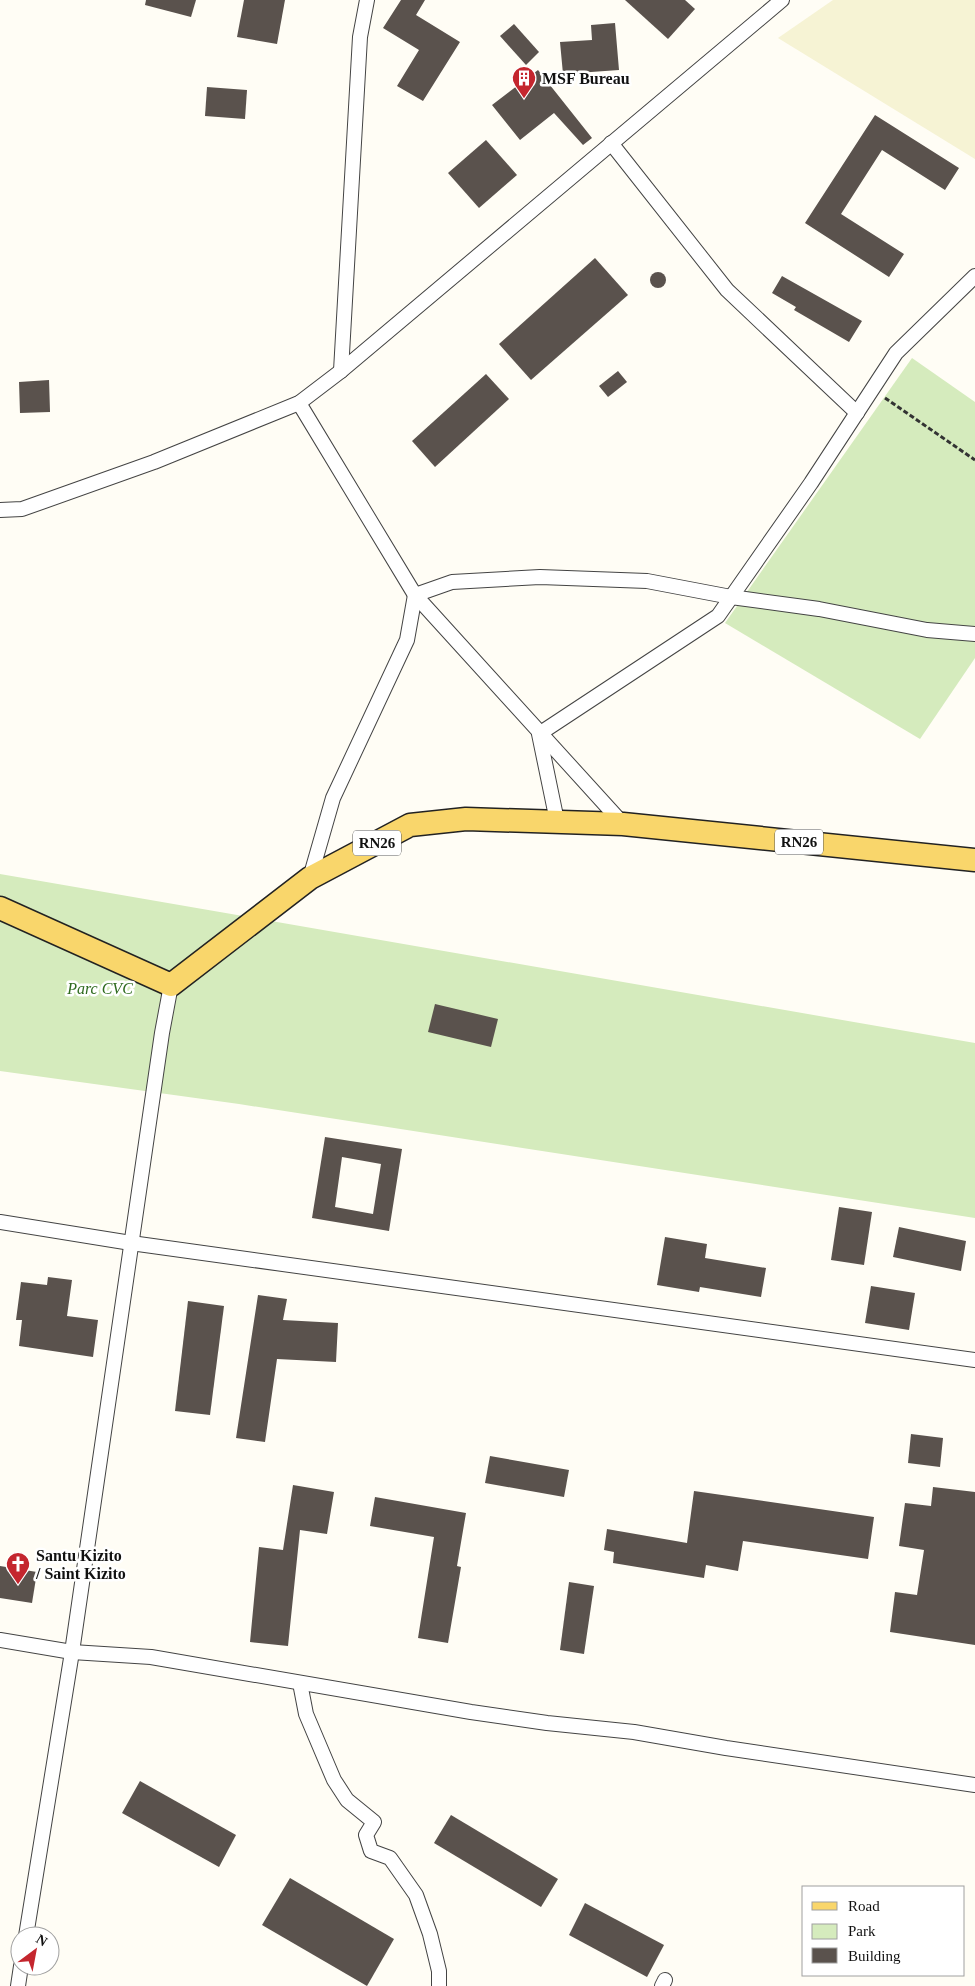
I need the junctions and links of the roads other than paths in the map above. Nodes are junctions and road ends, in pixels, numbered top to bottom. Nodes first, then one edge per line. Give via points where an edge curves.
1 (367, 0) edge
2 (782, 0) edge
3 (611, 143) junction
4 (975, 276) edge
5 (341, 372) junction
6 (299, 403) junction
7 (857, 413) junction
8 (0, 510) edge
9 (414, 595) junction
10 (731, 597) junction
11 (975, 634) edge
12 (539, 734) junction
13 (556, 821) junction
14 (623, 824) junction
15 (975, 860) edge
16 (310, 878) junction
17 (0, 908) edge
18 (171, 985) junction
19 (0, 1222) edge
20 (131, 1243) junction
21 (975, 1360) edge
22 (0, 1640) edge
23 (72, 1652) junction
24 (300, 1683) junction
25 (975, 1785) edge
26 (28, 1926) edge
27 (439, 1986) edge

1 - 5 street via 360,37
2 - 3 street
3 - 5 street
3 - 7 street via 727,290
4 - 7 street via 896,353
5 - 6 street
6 - 8 street via 22,509
6 - 9 street
7 - 10 street
9 - 10 street via 452,582 540,577 647,581
9 - 12 street
9 - 16 street via 407,640 333,798
10 - 11 street via 819,608 928,630
10 - 12 street via 718,616
12 - 13 street
12 - 14 street
13 - 14 main road, RN26
13 - 16 main road, RN26 via 466,819 410,825
14 - 15 main road, RN26
16 - 18 main road, RN26
17 - 18 main road
18 - 20 street
19 - 20 street
20 - 21 street
20 - 23 street
22 - 23 street
23 - 24 street via 151,1657
23 - 26 street
24 - 25 street via 547,1724 634,1732
24 - 27 street via 306,1714 334,1780 347,1800 374,1822 366,1835 371,1851 390,1858 416,1895 430,1934 439,1971

